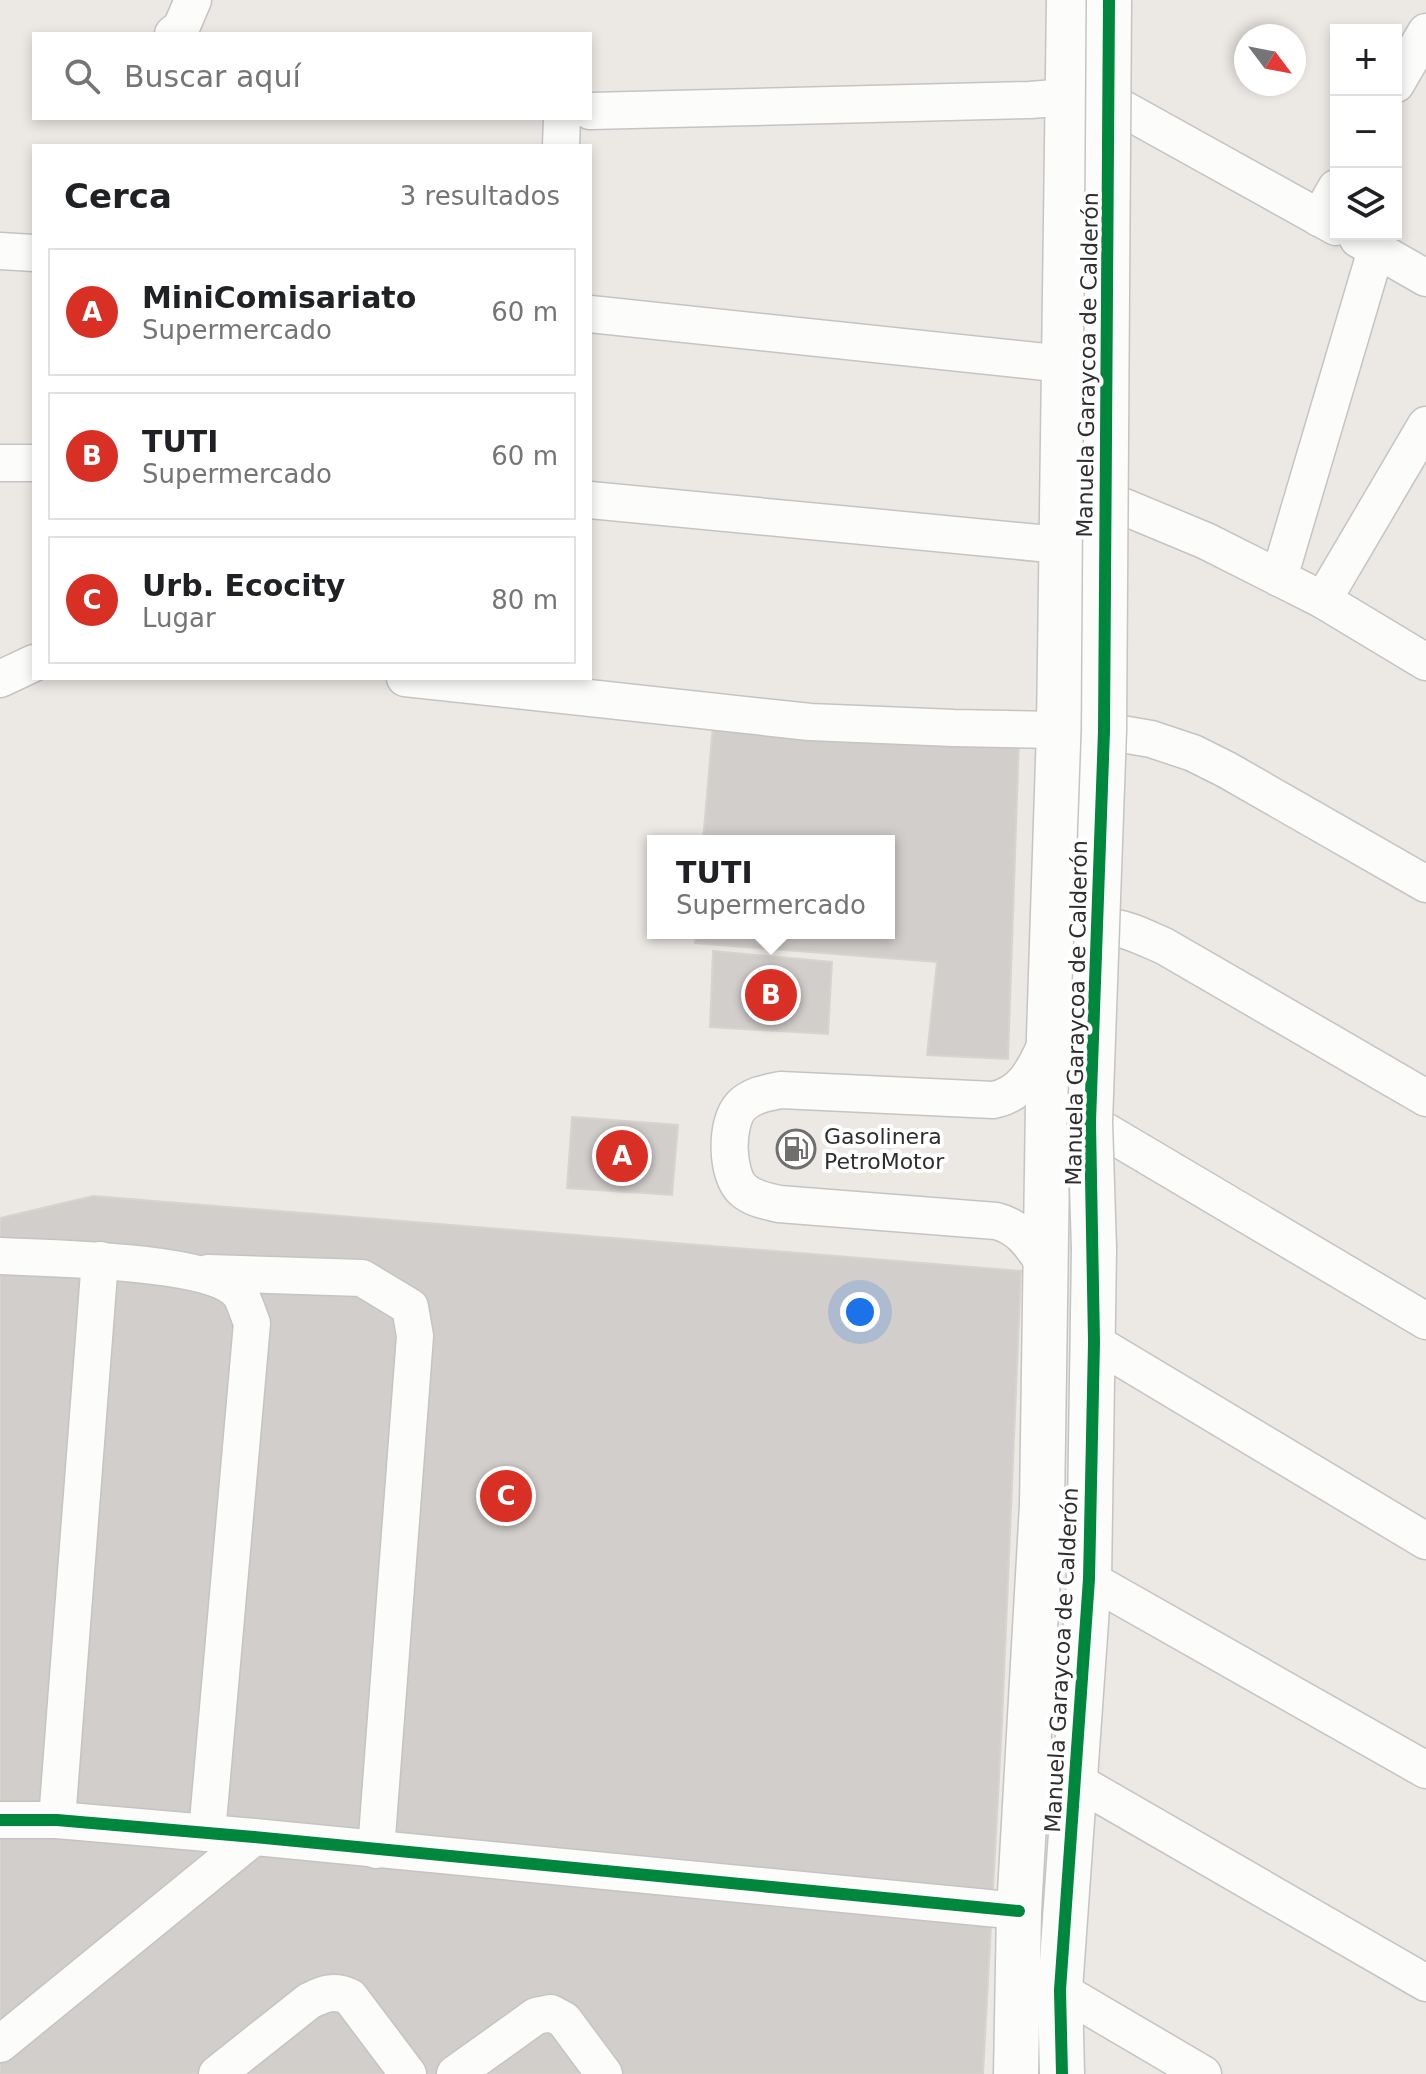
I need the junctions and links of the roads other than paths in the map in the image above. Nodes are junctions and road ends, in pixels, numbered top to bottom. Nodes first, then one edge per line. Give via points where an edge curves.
1 (193, 0) edge
2 (1069, 0) edge
3 (1109, 0) edge
4 (176, 32) edge
5 (1426, 32) edge
6 (1402, 74) edge
7 (1089, 99) junction
8 (592, 111) edge
9 (562, 120) edge
10 (561, 144) edge
11 (1330, 217) edge
12 (1340, 240) edge
13 (1369, 240) edge
14 (0, 251) edge
15 (32, 253) edge
16 (1426, 278) edge
17 (592, 314) edge
18 (1064, 364) junction
19 (1426, 425) edge
20 (0, 463) edge
21 (32, 463) edge
22 (1105, 499) junction
23 (592, 500) edge
24 (1060, 545) junction
25 (1279, 578) junction
26 (1323, 600) junction
27 (1426, 662) edge
28 (32, 664) edge
29 (0, 679) edge
30 (442, 680) edge
31 (533, 685) edge
32 (1059, 730) junction
33 (1104, 731) junction
34 (1426, 884) edge
35 (1097, 925) junction
36 (1054, 933) junction
37 (1049, 1036) junction
38 (1426, 1098) edge
39 (1090, 1122) junction
40 (0, 1256) edge
41 (100, 1260) junction
42 (1045, 1265) junction
43 (196, 1273) junction
44 (1426, 1321) edge
45 (1094, 1342) junction
46 (1426, 1541) edge
47 (1089, 1579) junction
48 (1426, 1770) edge
49 (1076, 1781) junction
50 (57, 1820) junction
51 (4, 1824) edge
52 (207, 1833) junction
53 (254, 1837) junction
54 (376, 1850) junction
55 (1019, 1911) junction
56 (1426, 1983) edge
57 (1060, 1990) junction
58 (0, 2044) edge
59 (217, 2074) edge
60 (408, 2074) edge
61 (455, 2074) edge
62 (604, 2074) edge
63 (1016, 2074) edge
64 (1062, 2074) edge
65 (1203, 2074) edge

1 - 4 street
2 - 7 street, Manuela Garaycoa de Calderón
3 - 7 street, Manuela Garaycoa de Calderón, bridge
5 - 6 street
7 - 8 street
7 - 11 street
7 - 18 street, Manuela Garaycoa de Calderón
7 - 22 street, Manuela Garaycoa de Calderón, bridge via 1108,357
9 - 10 street
12 - 25 street
13 - 16 street
14 - 15 street
17 - 18 street
18 - 24 street, Manuela Garaycoa de Calderón
19 - 26 street
20 - 21 street
22 - 25 street
22 - 33 street, Manuela Garaycoa de Calderón, bridge
23 - 24 street
24 - 32 street, Manuela Garaycoa de Calderón
25 - 26 street
26 - 27 street
28 - 29 street
30 - 31 street
31 - 32 street via 810,722
32 - 36 street, Manuela Garaycoa de Calderón
33 - 34 street via 1193,753
33 - 35 street, Manuela Garaycoa de Calderón, bridge
35 - 36 street
35 - 38 street via 1122,927 1164,946
35 - 39 street, Manuela Garaycoa de Calderón, bridge
36 - 37 street, Manuela Garaycoa de Calderón
37 - 42 street, Manuela Garaycoa de Calderón
37 - 42 street via 1035,1070 1006,1098 781,1090 758,1094 742,1105 730,1138 733,1175 754,1198 996,1221 1023,1235
39 - 44 street
39 - 45 street, Manuela Garaycoa de Calderón, bridge
40 - 41 street
41 - 43 street
41 - 50 street
42 - 55 street, Manuela Garaycoa de Calderón via 1042,1505
43 - 52 street via 239,1293 252,1323
43 - 54 street via 362,1278 410,1307 415,1336
45 - 46 street
45 - 47 street, Manuela Garaycoa de Calderón
47 - 48 street
47 - 49 street, Manuela Garaycoa de Calderón
49 - 56 street
49 - 57 street, Manuela Garaycoa de Calderón
50 - 51 street
50 - 52 street
52 - 53 street
53 - 54 street
53 - 58 street
54 - 55 street
55 - 63 street, Manuela Garaycoa de Calderón
57 - 64 street, Manuela Garaycoa de Calderón
57 - 65 street
59 - 60 street via 309,2001 336,1991 350,1997
61 - 62 street via 536,2016 551,2013 564,2020

